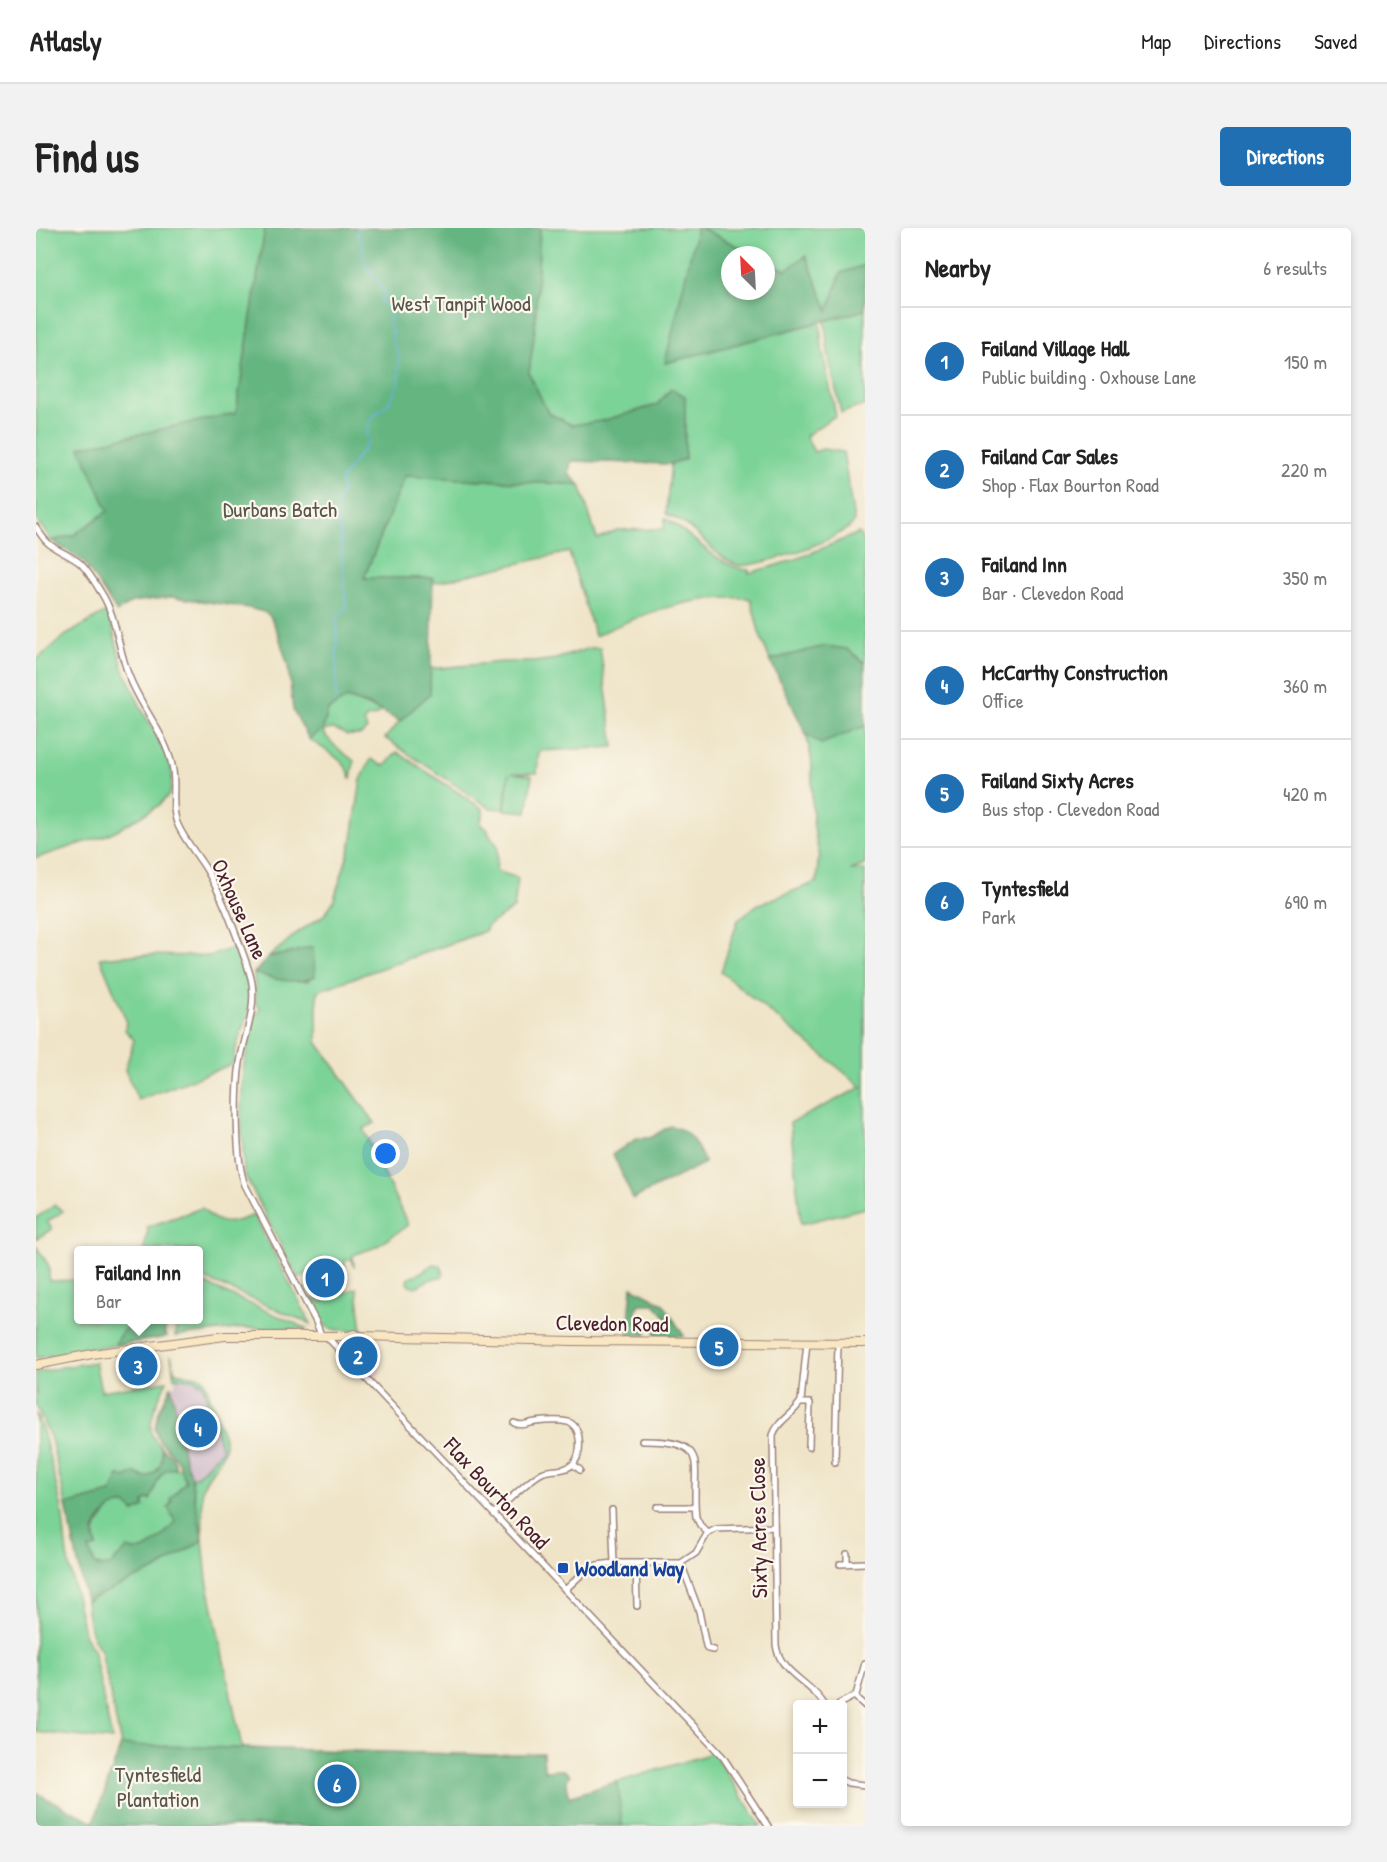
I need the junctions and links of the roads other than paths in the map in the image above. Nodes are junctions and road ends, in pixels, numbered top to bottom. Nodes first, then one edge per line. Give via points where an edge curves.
1 (36, 527) edge
2 (327, 1335) junction
3 (807, 1342) junction
4 (838, 1342) junction
5 (865, 1343) edge
6 (36, 1365) edge
7 (800, 1403) junction
8 (514, 1423) dead end
9 (645, 1439) dead end
10 (809, 1447) dead end
11 (835, 1462) dead end
12 (573, 1464) junction
13 (580, 1470) dead end
14 (663, 1500) dead end
15 (695, 1507) junction
16 (612, 1510) dead end
17 (494, 1513) junction
18 (774, 1527) junction
19 (708, 1533) junction
20 (847, 1554) dead end
21 (614, 1563) junction
22 (636, 1563) junction
23 (681, 1563) junction
24 (865, 1563) edge
25 (565, 1590) junction
26 (637, 1597) junction
27 (645, 1597) dead end
28 (637, 1606) dead end
29 (713, 1650) dead end
30 (865, 1663) edge
31 (854, 1696) junction
32 (821, 1700) edge
33 (846, 1700) edge
34 (865, 1706) edge
35 (847, 1782) edge
36 (865, 1785) edge
37 (768, 1826) edge

1 - 2 street, Oxhouse Lane via 47,542 81,565 106,601 130,679 161,734 172,763 177,823 207,871 234,928 250,973 253,1008 238,1081 242,1175 316,1322
2 - 3 main road, Clevedon Road
2 - 6 main road, Clevedon Road via 225,1336
2 - 17 street, Flax Bourton Road
3 - 4 main road, Clevedon Road
3 - 7 street
4 - 5 main road, Clevedon Road
4 - 11 street
7 - 10 street via 810,1403
7 - 18 street, Sixty Acres Close via 773,1435
8 - 12 street via 522,1429 537,1422 573,1424 579,1446
9 - 15 street via 674,1442 692,1452
12 - 13 street
12 - 17 street via 541,1474
14 - 15 street via 660,1507
15 - 19 street via 698,1524
16 - 21 street
17 - 25 street, Flax Bourton Road
18 - 19 street via 719,1528
18 - 32 street, Sixty Acres Close via 776,1649 785,1668 808,1684
19 - 23 street via 696,1553
20 - 24 street via 844,1563
21 - 22 street
21 - 25 street via 590,1568
22 - 23 street
22 - 26 street
23 - 29 street via 699,1611 706,1647
25 - 37 street, Flax Bourton Road via 723,1757
26 - 27 street
26 - 28 street
30 - 31 street
31 - 33 street
31 - 34 street
35 - 36 street

